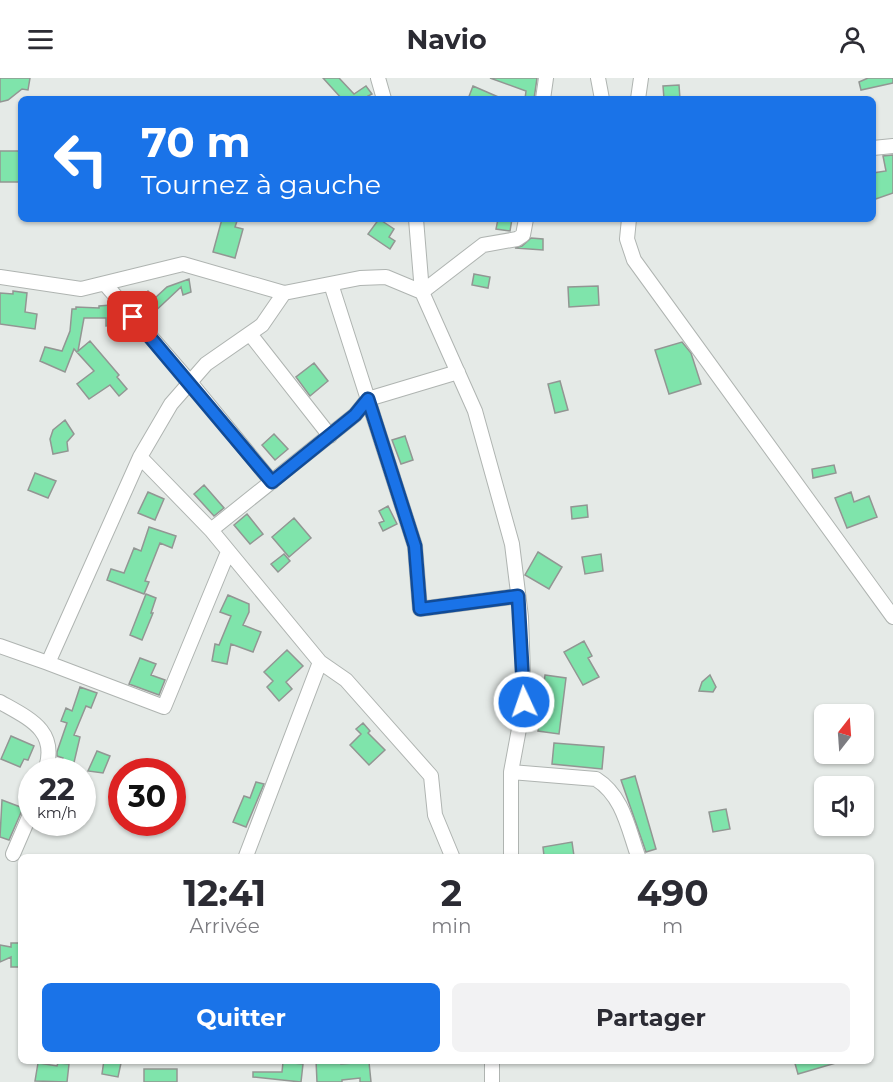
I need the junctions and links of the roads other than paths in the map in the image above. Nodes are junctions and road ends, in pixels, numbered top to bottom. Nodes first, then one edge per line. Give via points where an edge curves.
1 (378, 78) edge
2 (546, 78) edge
3 (598, 78) edge
4 (641, 78) edge
5 (383, 96) edge
6 (543, 96) edge
7 (601, 96) edge
8 (638, 96) edge
9 (893, 146) edge
10 (876, 148) edge
11 (416, 222) edge
12 (525, 222) edge
13 (629, 222) edge
14 (0, 277) edge
15 (105, 284) junction
16 (331, 284) junction
17 (422, 292) junction
18 (284, 293) junction
19 (250, 334) junction
20 (458, 372) junction
21 (190, 382) junction
22 (368, 399) junction
23 (330, 435) junction
24 (140, 457) junction
25 (272, 482) junction
26 (211, 530) junction
27 (228, 552) junction
28 (518, 596) junction
29 (893, 617) edge
30 (0, 646) edge
31 (321, 662) junction
32 (48, 663) junction
33 (0, 702) edge
34 (49, 758) edge
35 (511, 772) junction
36 (24, 836) edge
37 (0, 848) edge
38 (247, 854) edge
39 (451, 854) edge
40 (512, 854) edge
41 (637, 854) edge
42 (17, 856) edge
43 (492, 1064) edge
44 (492, 1082) edge

1 - 5 street
2 - 6 street
3 - 7 street
4 - 8 street
9 - 10 street
11 - 17 street
12 - 17 street via 523,235 483,245
13 - 29 street via 627,239 634,260
14 - 15 street via 81,289
15 - 18 street via 183,264
15 - 21 street
16 - 17 street via 386,277
16 - 18 street
16 - 22 street
17 - 20 street
18 - 19 street via 262,325
19 - 21 street via 206,364
19 - 23 street
20 - 22 street
20 - 28 street via 475,411 502,505 512,544
21 - 24 street via 171,404
21 - 25 street
22 - 23 street
22 - 28 street via 415,546 420,609
23 - 25 street
24 - 26 street
24 - 32 street
25 - 26 street
26 - 27 street
27 - 31 street
27 - 32 street via 164,707
28 - 35 street via 524,702
30 - 32 street
31 - 38 street
31 - 39 street via 346,680 431,776 435,814
33 - 34 street via 38,725 47,741
35 - 40 street
35 - 41 street via 596,779 607,786 618,800
36 - 42 street
37 - 42 street
43 - 44 street

